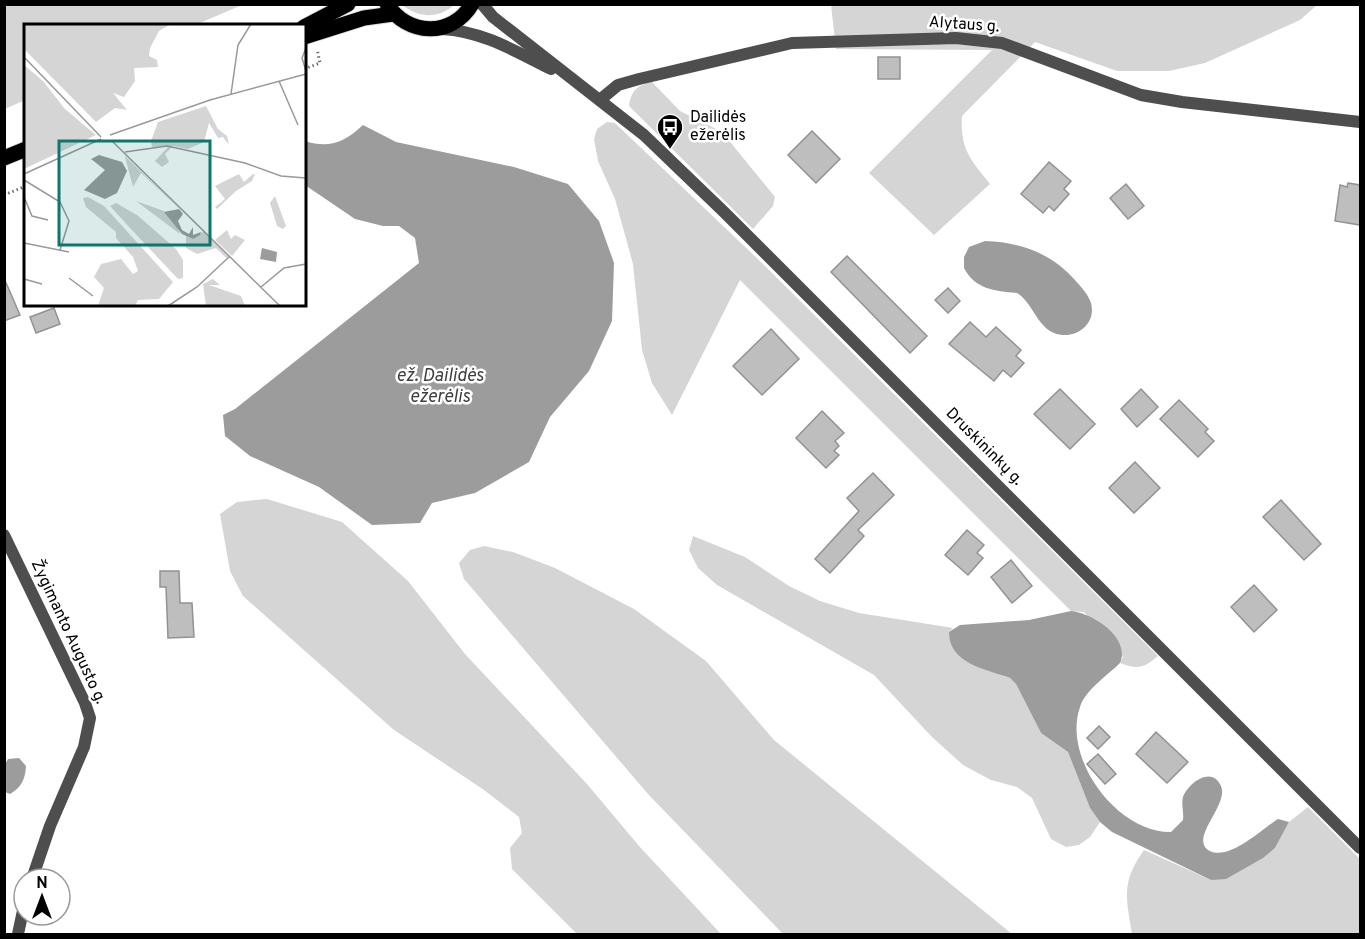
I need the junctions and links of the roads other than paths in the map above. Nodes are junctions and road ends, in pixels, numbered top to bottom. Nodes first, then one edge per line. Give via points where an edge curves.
1 (348, 4) edge
2 (472, 4) edge
3 (482, 4) edge
4 (390, 9) edge
5 (306, 26) edge
6 (439, 29) junction
7 (306, 37) edge
8 (574, 80) junction
9 (601, 99) junction
10 (1360, 122) edge
11 (24, 150) edge
12 (4, 158) edge
13 (4, 535) edge
14 (1360, 848) edge
15 (36, 867) edge

1 - 5 main road
2 - 6 main road via 454,23
3 - 8 street via 493,17
4 - 6 main road via 406,24
4 - 7 main road
6 - 8 street via 483,36
8 - 9 street, Druskininkų g.
9 - 10 street, Alytaus g. via 618,85 792,43 956,38 1002,43 1141,95
9 - 14 street, Druskininkų g. via 733,220
11 - 12 main road
13 - 15 street, Žygimanto Augusto g. via 90,718 84,747

